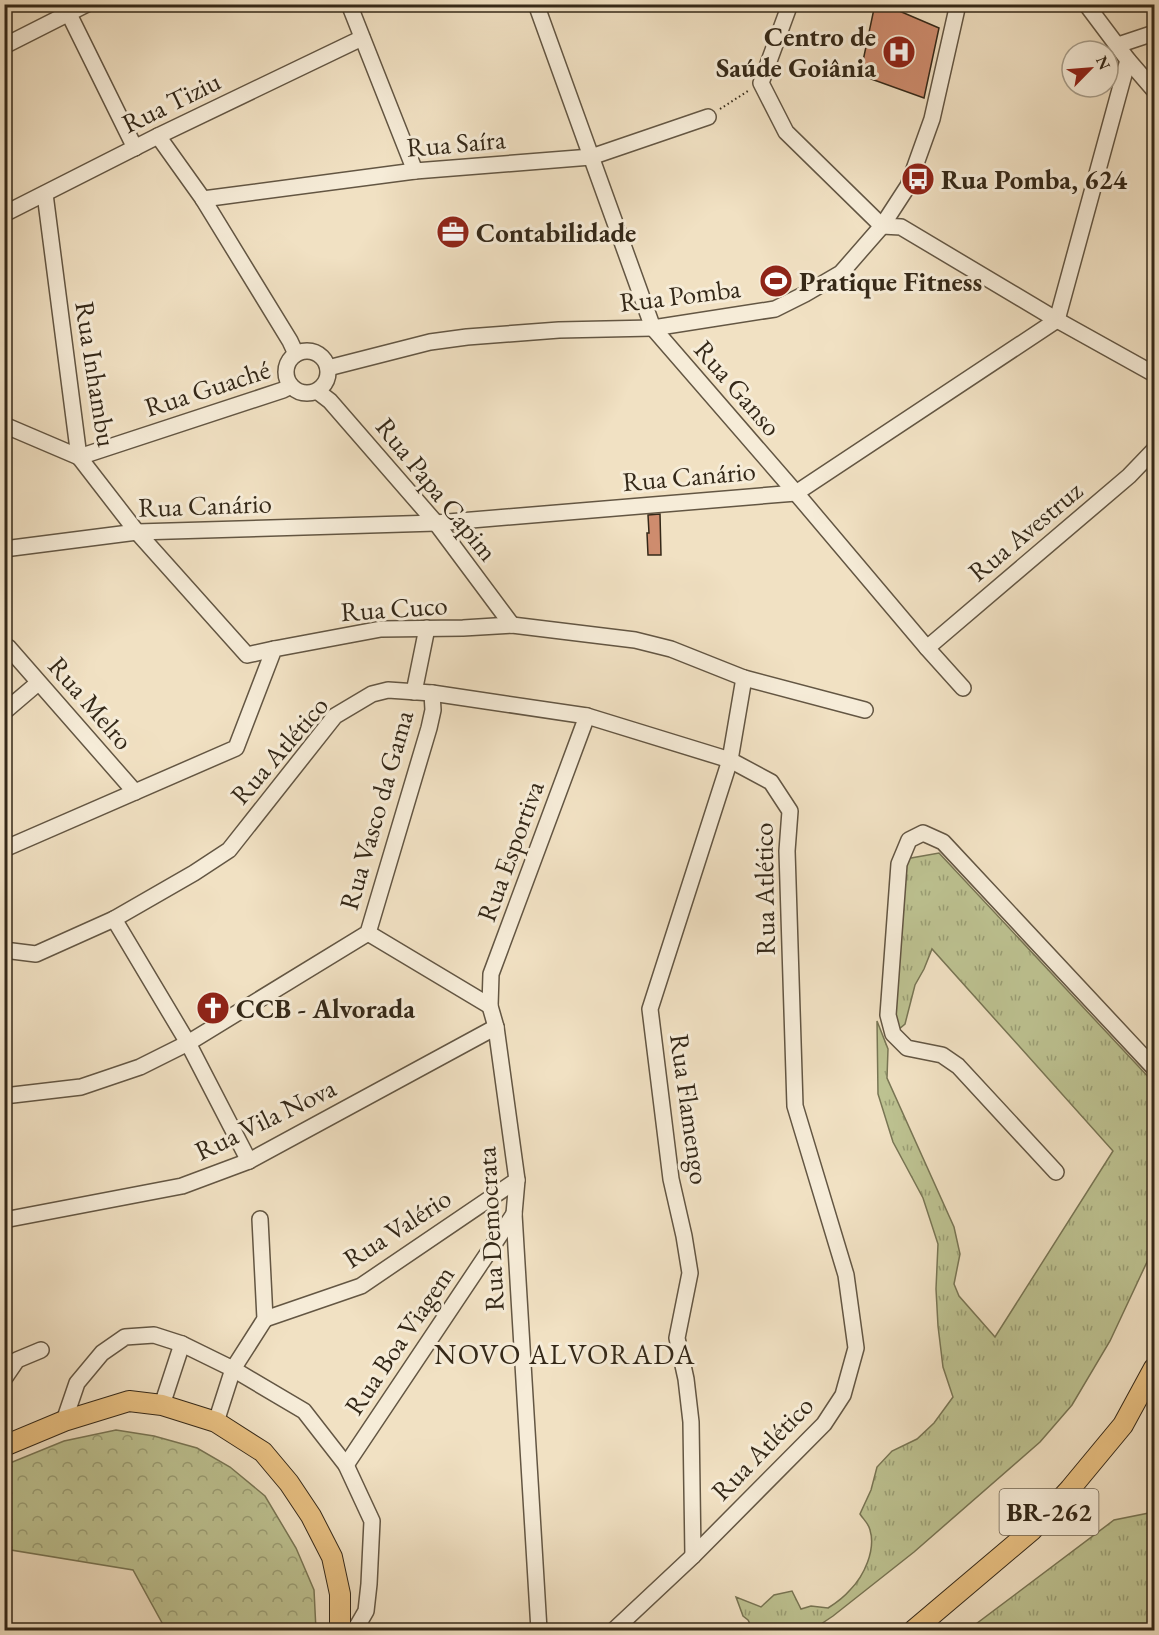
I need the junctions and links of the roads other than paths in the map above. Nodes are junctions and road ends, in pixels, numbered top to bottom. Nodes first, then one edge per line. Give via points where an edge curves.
1 (87, 4) edge
2 (349, 4) edge
3 (536, 4) edge
4 (790, 4) edge
5 (958, 4) edge
6 (1086, 4) edge
7 (66, 9) edge
8 (1155, 33) edge
9 (362, 38) junction
10 (1113, 39) edge
11 (1120, 44) edge
12 (4, 46) edge
13 (1120, 48) edge
14 (1128, 60) junction
15 (1155, 90) edge
16 (708, 117) road end
17 (158, 136) junction
18 (135, 148) junction
19 (591, 157) junction
20 (415, 171) junction
21 (45, 194) junction
22 (203, 199) junction
23 (4, 214) edge
24 (882, 226) junction
25 (1057, 320) junction
26 (653, 328) junction
27 (296, 354) junction
28 (328, 368) junction
29 (1155, 374) edge
30 (291, 386) junction
31 (317, 391) junction
32 (4, 425) edge
33 (1155, 450) edge
34 (79, 457) junction
35 (796, 493) junction
36 (436, 523) junction
37 (136, 532) junction
38 (4, 549) edge
39 (512, 625) junction
40 (427, 628) junction
41 (8, 647) dead end
42 (927, 648) junction
43 (274, 649) junction
44 (744, 678) junction
45 (38, 683) junction
46 (963, 688) dead end
47 (414, 692) junction
48 (432, 693) junction
49 (865, 710) dead end
50 (4, 712) edge
51 (587, 716) junction
52 (730, 760) junction
53 (135, 792) junction
54 (4, 849) edge
55 (114, 920) junction
56 (368, 933) junction
57 (4, 950) edge
58 (490, 1006) junction
59 (496, 1027) junction
60 (188, 1043) junction
61 (1155, 1068) edge
62 (4, 1096) edge
63 (249, 1161) junction
64 (1056, 1172) dead end
65 (517, 1180) junction
66 (514, 1214) junction
67 (260, 1219) dead end
68 (4, 1220) edge
69 (265, 1319) junction
70 (182, 1344) junction
71 (41, 1350) dead end
72 (1155, 1368) edge
73 (233, 1369) junction
74 (4, 1379) edge
75 (162, 1405) junction
76 (64, 1420) junction
77 (216, 1422) junction
78 (4, 1446) edge
79 (346, 1465) junction
80 (693, 1556) junction
81 (340, 1630) edge
82 (355, 1630) edge
83 (539, 1630) edge
84 (614, 1630) edge
85 (914, 1630) edge

1 - 7 street
2 - 9 street
3 - 19 street, Rua Ganso
4 - 24 street via 761,83 786,132
5 - 24 street, Rua Pomba via 932,119 908,186
6 - 10 street
7 - 12 street
7 - 18 street
8 - 11 street
9 - 17 street, Rua Tiziu
9 - 20 street
13 - 14 street
14 - 15 street
14 - 25 street
16 - 19 street, Rua Saíra
17 - 18 street, Rua Tiziu
17 - 22 street
18 - 21 street, Rua Tiziu
19 - 20 street, Rua Saíra
19 - 26 street, Rua Ganso
20 - 22 street, Rua Saíra
21 - 23 street, Rua Tiziu
21 - 34 street, Rua Inhambu
22 - 27 street
24 - 25 street via 901,226
24 - 26 street, Rua Pomba via 841,273 775,309
25 - 29 street
25 - 35 street, Rua Canário
26 - 28 street, Rua Pomba via 467,337 430,342
26 - 35 street, Rua Ganso
27 - 28 street via 315,352
27 - 30 street via 286,369
28 - 31 street via 326,381
30 - 31 street via 303,393
30 - 34 street, Rua Guaché
31 - 36 street, Rua Papa Capim
32 - 34 street
33 - 42 street, Rua Avestruz
34 - 37 street, Rua Inhambu
35 - 36 street, Rua Canário
35 - 42 street, Rua Ganso
36 - 37 street, Rua Canário
36 - 39 street, Rua Papa Capim
37 - 38 street, Rua Canário
37 - 43 street, Rua Inhambu via 247,655
39 - 40 street, Rua Cuco
39 - 44 street, Rua Cuco via 635,640 671,649
40 - 43 street, Rua Cuco via 381,629
40 - 47 street
41 - 45 street, Rua Melro
42 - 46 street, Rua Ganso
43 - 53 street via 236,748
44 - 49 street, Rua Cuco
44 - 52 street, Rua Flamengo
45 - 50 street
45 - 53 street, Rua Melro
47 - 48 street, Rua Atlético
47 - 55 street, Rua Atlético via 388,690 372,694 335,716 229,850
48 - 51 street, Rua Atlético
48 - 56 street, Rua Vasco da Gama via 429,728
51 - 52 street, Rua Atlético
51 - 58 street, Rua Esportiva via 491,974
52 - 80 street, Rua Flamengo via 651,1009 671,1179 690,1273 677,1338 691,1422
52 - 80 street, Rua Atlético via 771,782 790,811 787,851 795,1106 846,1275 856,1348 843,1395 825,1424
53 - 54 street
55 - 57 street, Rua Atlético via 36,954
55 - 60 street
56 - 58 street
56 - 60 street, Rua Vasco da Gama
58 - 59 street, Rua Democrata
59 - 63 street, Rua Vila Nova
59 - 65 street, Rua Democrata
60 - 62 street, Rua Vasco da Gama via 140,1067 81,1087
60 - 63 street
61 - 64 street via 944,842 923,833 909,840 899,864 888,1015 893,1034 907,1048 942,1055 958,1066
63 - 68 street, Rua Vila Nova via 182,1186
65 - 66 street, Rua Democrata
65 - 69 street, Rua Valério via 361,1286
66 - 79 street, Rua Boa Viagem
66 - 83 street, Rua Democrata
67 - 69 street
69 - 73 street
70 - 73 street
70 - 75 street
70 - 76 street via 153,1335 125,1337 102,1353 77,1383
71 - 74 street via 17,1360
72 - 85 main road, BR-262 via 1123,1425 1070,1489 1032,1530
73 - 77 street
73 - 79 street via 304,1411
75 - 76 main road via 129,1401
75 - 77 main road
76 - 78 main road
77 - 81 main road via 263,1452 311,1516 332,1557 340,1594
79 - 82 street via 372,1521 366,1611
80 - 84 street, Rua Atlético

